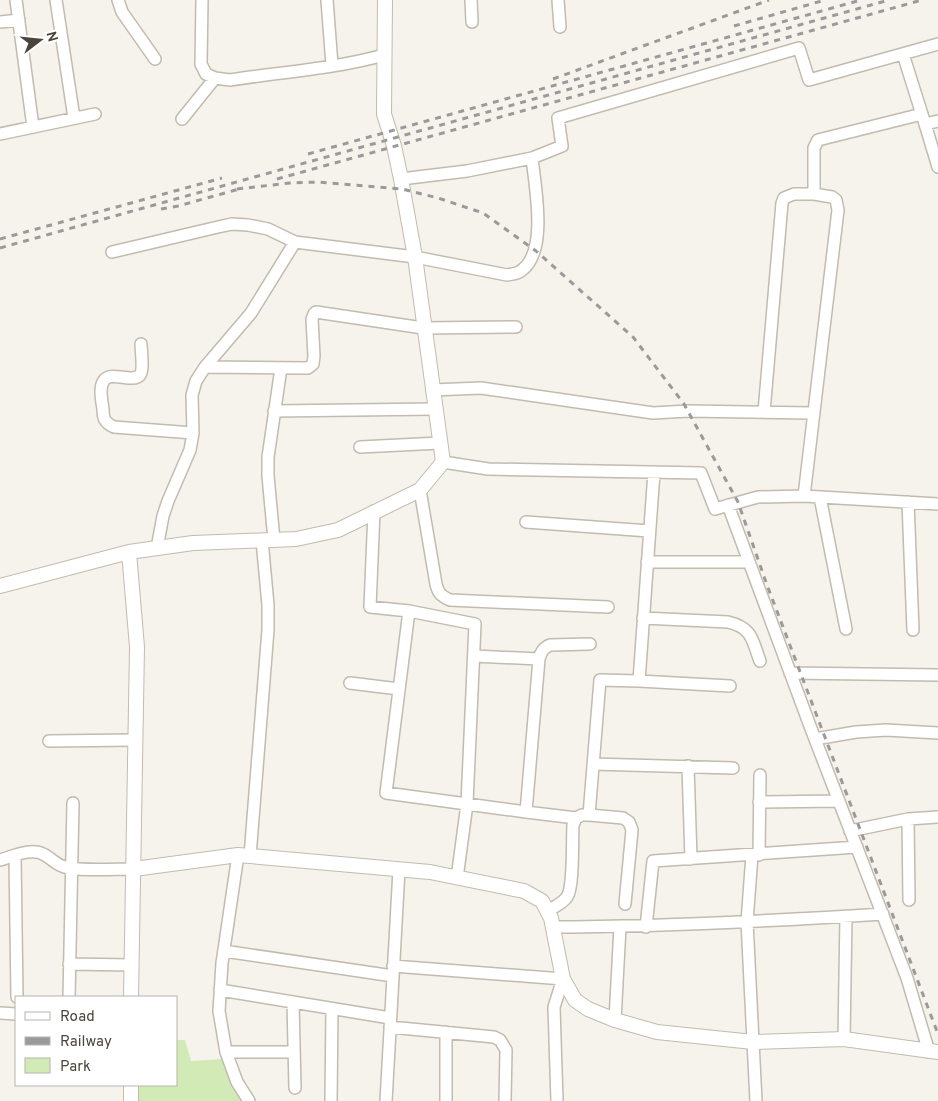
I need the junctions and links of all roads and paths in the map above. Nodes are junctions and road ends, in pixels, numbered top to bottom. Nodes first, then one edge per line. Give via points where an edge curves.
1 (16, 0) edge
2 (56, 0) edge
3 (118, 0) edge
4 (202, 0) edge
5 (327, 0) edge
6 (385, 0) edge
7 (471, 0) edge
8 (558, 0) edge
9 (18, 20) junction
10 (0, 22) edge
11 (472, 22) dead end
12 (560, 27) dead end
13 (938, 44) edge
14 (384, 54) junction
15 (903, 54) junction
16 (155, 58) dead end
17 (332, 65) junction
18 (215, 78) junction
19 (95, 114) dead end
20 (74, 118) junction
21 (182, 119) dead end
22 (924, 119) junction
23 (938, 121) edge
24 (33, 127) junction
25 (0, 134) edge
26 (532, 158) junction
27 (938, 167) edge
28 (401, 179) junction
29 (814, 194) junction
30 (294, 242) junction
31 (112, 252) dead end
32 (414, 257) junction
33 (516, 326) dead end
34 (423, 328) junction
35 (141, 344) dead end
36 (205, 368) junction
37 (281, 368) junction
38 (432, 390) junction
39 (435, 409) junction
40 (274, 411) junction
41 (764, 412) junction
42 (813, 413) junction
43 (193, 433) junction
44 (440, 443) junction
45 (360, 447) dead end
46 (443, 462) junction
47 (654, 472) junction
48 (420, 490) junction
49 (804, 496) junction
50 (820, 497) junction
51 (908, 502) junction
52 (938, 504) edge
53 (728, 505) junction
54 (374, 511) junction
55 (526, 522) dead end
56 (650, 531) junction
57 (268, 540) junction
58 (157, 548) junction
59 (129, 552) junction
60 (647, 562) junction
61 (749, 562) junction
62 (0, 586) edge
63 (608, 607) dead end
64 (409, 612) junction
65 (643, 618) junction
66 (846, 630) dead end
67 (912, 630) dead end
68 (590, 644) dead end
69 (474, 656) junction
70 (539, 658) junction
71 (760, 661) dead end
72 (790, 673) junction
73 (938, 675) edge
74 (639, 681) junction
75 (350, 683) dead end
76 (730, 686) dead end
77 (399, 689) junction
78 (938, 733) edge
79 (136, 740) junction
80 (815, 740) junction
81 (49, 741) dead end
82 (594, 764) junction
83 (688, 766) junction
84 (733, 768) dead end
85 (760, 775) dead end
86 (839, 801) junction
87 (73, 802) dead end
88 (760, 802) junction
89 (467, 804) junction
90 (526, 812) junction
91 (589, 815) junction
92 (938, 817) edge
93 (576, 818) junction
94 (908, 819) junction
95 (850, 830) junction
96 (857, 847) junction
97 (755, 855) junction
98 (15, 856) junction
99 (244, 856) junction
100 (691, 859) junction
101 (0, 860) edge
102 (70, 868) junction
103 (134, 869) junction
104 (399, 870) junction
105 (457, 878) junction
106 (909, 900) dead end
107 (625, 904) dead end
108 (547, 911) junction
109 (882, 914) junction
110 (846, 916) junction
111 (747, 922) junction
112 (552, 927) junction
113 (620, 927) junction
114 (646, 927) junction
115 (224, 951) junction
116 (69, 964) junction
117 (131, 965) junction
118 (393, 971) junction
119 (563, 979) junction
120 (220, 990) junction
121 (17, 996) edge
122 (69, 996) edge
123 (131, 996) edge
124 (293, 1002) junction
125 (332, 1008) junction
126 (0, 1014) edge
127 (15, 1014) edge
128 (614, 1020) junction
129 (390, 1022) junction
130 (446, 1032) junction
131 (844, 1038) junction
132 (753, 1042) junction
133 (226, 1052) junction
134 (294, 1052) junction
135 (934, 1052) edge
136 (131, 1086) edge
137 (294, 1088) dead end
138 (131, 1101) edge
139 (249, 1101) edge
140 (331, 1101) edge
141 (386, 1101) edge
142 (446, 1101) edge
143 (505, 1101) edge
144 (557, 1101) edge
145 (756, 1101) edge

1 - 9 street
2 - 20 street
3 - 16 street via 122,12
4 - 18 street via 201,64 206,74
5 - 17 street
6 - 14 street
7 - 11 street
8 - 12 street
9 - 10 street
9 - 24 street
13 - 15 street
14 - 17 street via 352,64
14 - 28 street via 384,114
15 - 22 street
15 - 26 street via 809,80 799,48 558,118 562,146
17 - 18 street via 230,80
18 - 21 street
19 - 20 street
20 - 24 street
22 - 23 street
22 - 27 street
22 - 29 street via 818,140 814,148
24 - 25 street
26 - 28 street via 467,171
26 - 32 street via 539,232 536,251 524,270 507,275
28 - 32 street
29 - 41 street via 789,195 782,203
29 - 42 street via 832,197 838,210
30 - 31 street via 268,229 232,224
30 - 32 street
30 - 36 street via 251,313
32 - 34 street
33 - 34 street
34 - 37 street via 316,312 312,319 313,364 308,368
34 - 38 street
35 - 43 street via 142,369 139,376 112,377 103,381 104,421 114,427
36 - 37 street
36 - 43 street via 192,395
37 - 40 street
38 - 39 street
38 - 41 street via 481,388 653,413
39 - 40 street
39 - 44 street
40 - 57 street via 268,476
41 - 42 street
42 - 49 street
43 - 58 street via 187,458 163,516
44 - 45 street
44 - 46 street
46 - 47 street via 488,469
46 - 48 street
47 - 53 street via 701,473 715,509
47 - 56 street
48 - 54 street
48 - 63 street via 436,584 438,593 443,597 450,600
49 - 50 street
49 - 53 street via 758,497
50 - 51 street
50 - 66 street
51 - 52 street
51 - 67 street
53 - 61 street
54 - 57 street via 338,530 296,539
54 - 64 street via 370,607
55 - 56 street
56 - 60 street
57 - 58 street
57 - 99 street via 268,630
58 - 59 street
59 - 62 street
59 - 79 street via 137,648
60 - 61 street
60 - 65 street
61 - 72 street
64 - 69 street via 475,624
64 - 77 street
65 - 71 street via 740,625 751,637
65 - 74 street
68 - 70 street via 550,645
69 - 70 street
69 - 89 street
70 - 90 street
72 - 73 street
72 - 80 street
74 - 76 street
74 - 82 street via 600,680
75 - 77 street
77 - 89 street via 386,793
78 - 80 street via 886,730
79 - 81 street
79 - 103 street
80 - 86 street
82 - 83 street
82 - 91 street
83 - 84 street
83 - 100 street
85 - 88 street
86 - 88 street
86 - 95 street
87 - 102 street
88 - 97 street
89 - 90 street
89 - 105 street
90 - 93 street
91 - 93 street
91 - 107 street via 624,818 629,822 632,830
92 - 94 street
93 - 108 street via 568,895
94 - 95 street
94 - 106 street
95 - 96 street
96 - 97 street
96 - 109 street
97 - 100 street
97 - 111 street
98 - 101 street
98 - 102 street via 35,852 45,854 56,865
98 - 121 street
99 - 103 street
99 - 104 street
99 - 115 street
100 - 114 street via 653,861
102 - 103 street
102 - 116 street
103 - 117 street
104 - 105 street
104 - 118 street
105 - 108 street via 524,891 542,900
108 - 112 street
109 - 110 street
109 - 135 street
110 - 111 street
110 - 131 street
111 - 114 street
111 - 132 street
112 - 113 street
112 - 119 street
113 - 114 street
113 - 128 street
115 - 118 street
115 - 120 street
116 - 117 street
116 - 122 street
117 - 123 street
118 - 119 street
118 - 129 street
119 - 128 street via 575,1000
119 - 144 street via 554,1007
120 - 124 street
120 - 133 street via 218,1011
124 - 125 street
124 - 134 street
125 - 129 street
125 - 140 street
126 - 127 street
128 - 132 street via 657,1032
129 - 130 street
129 - 141 street
130 - 142 street
130 - 143 street via 500,1040 506,1050
131 - 132 street
131 - 135 street
132 - 145 street
133 - 134 street
133 - 139 street via 237,1082
134 - 137 street
136 - 138 street

